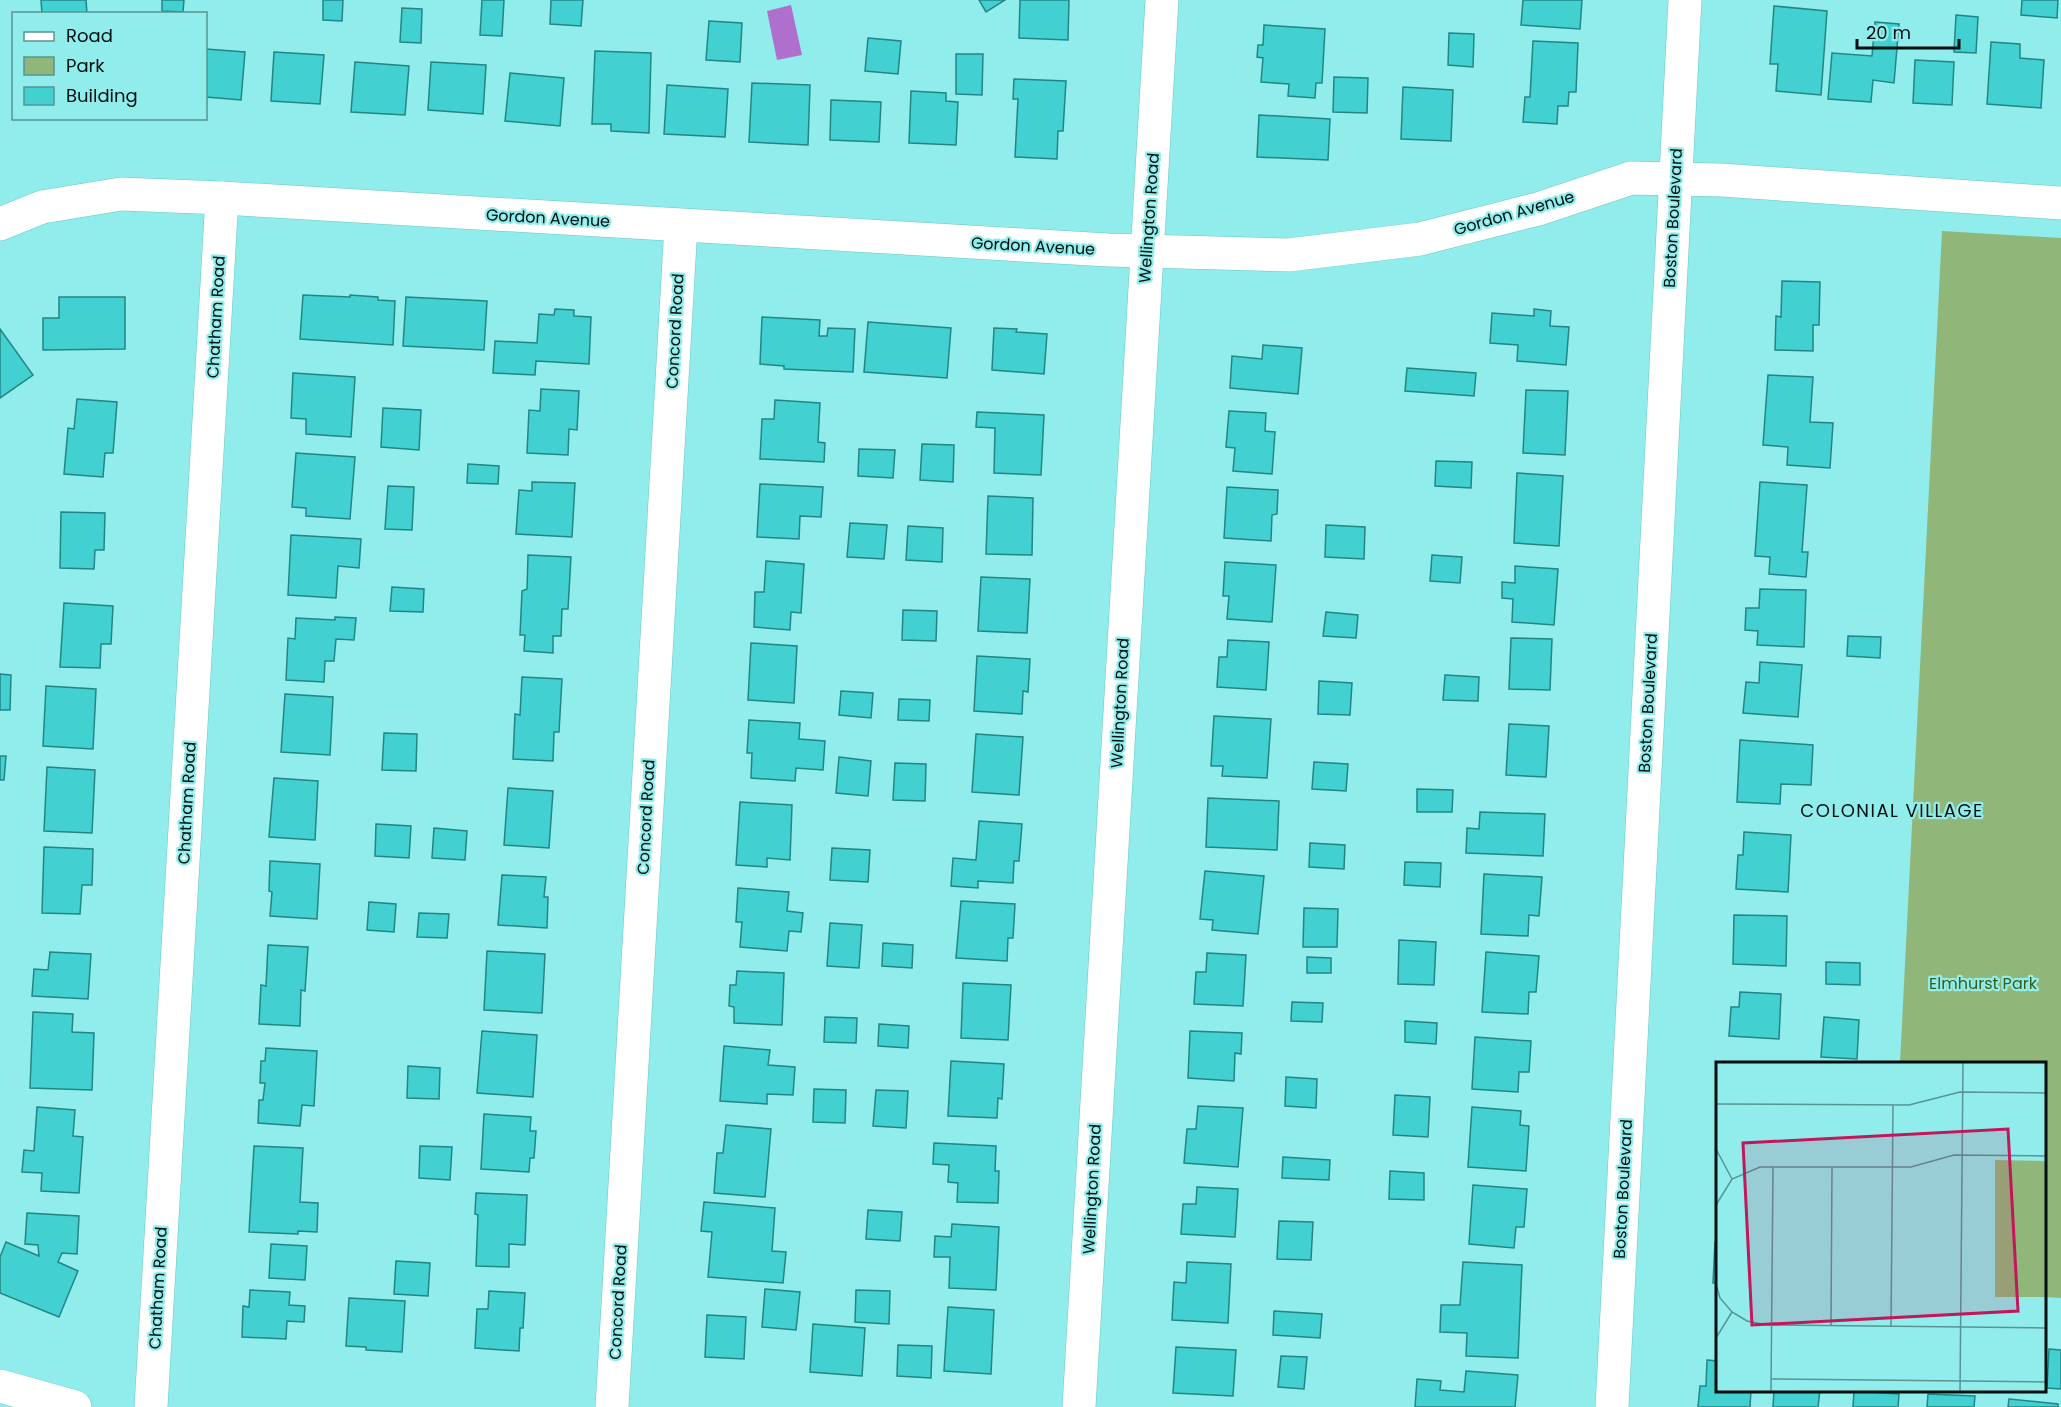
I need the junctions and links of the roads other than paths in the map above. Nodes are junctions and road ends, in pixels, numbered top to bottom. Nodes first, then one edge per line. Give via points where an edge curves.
1 (1162, 0) edge
2 (1685, 0) edge
3 (1676, 178) junction
4 (222, 198) junction
5 (2061, 202) edge
6 (0, 224) edge
7 (681, 226) junction
8 (1147, 252) junction
9 (0, 1386) edge
10 (75, 1407) edge
11 (151, 1407) edge
12 (612, 1407) edge
13 (1079, 1407) edge
14 (1612, 1407) edge

1 - 8 street, Wellington Road
2 - 3 street, Boston Boulevard
3 - 5 street, Gordon Avenue
3 - 8 street, Gordon Avenue via 1631,178 1538,210 1420,239 1289,255
3 - 14 street, Boston Boulevard
4 - 6 street, Gordon Avenue via 121,194 42,207
4 - 7 street, Gordon Avenue
4 - 11 street, Chatham Road
7 - 8 street, Gordon Avenue
7 - 12 street, Concord Road
8 - 13 street, Wellington Road
9 - 10 street

